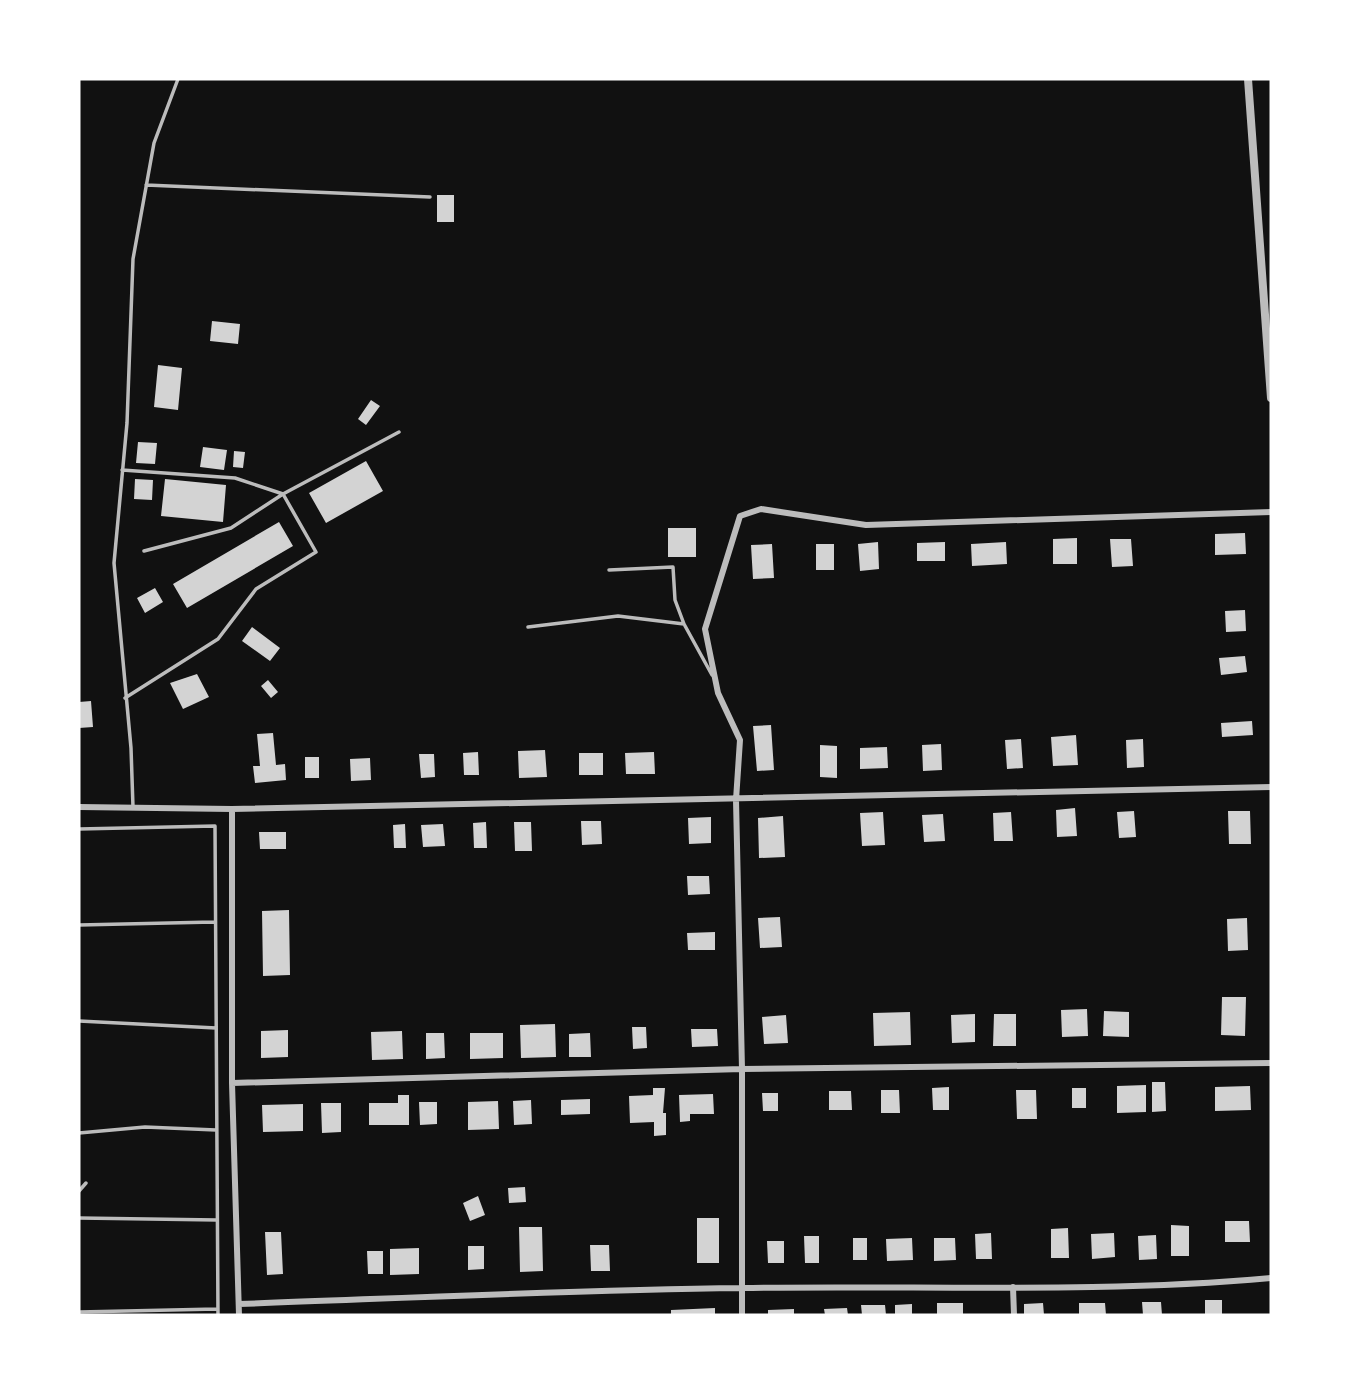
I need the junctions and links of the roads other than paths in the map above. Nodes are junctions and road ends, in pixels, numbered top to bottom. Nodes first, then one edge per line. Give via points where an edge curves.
1 (178, 79) edge
2 (1248, 79) edge
3 (146, 185) junction
4 (430, 197) dead end
5 (1271, 398) edge
6 (399, 432) dead end
7 (122, 471) junction
8 (282, 494) junction
9 (1271, 512) edge
10 (144, 551) dead end
11 (609, 570) dead end
12 (684, 624) junction
13 (528, 627) dead end
14 (716, 682) junction
15 (125, 698) junction
16 (1271, 787) edge
17 (736, 800) junction
18 (79, 807) edge
19 (133, 807) junction
20 (232, 809) junction
21 (79, 829) edge
22 (214, 922) junction
23 (79, 925) edge
24 (79, 1021) edge
25 (216, 1028) junction
26 (1271, 1063) edge
27 (742, 1069) junction
28 (232, 1083) junction
29 (216, 1129) junction
30 (79, 1133) edge
31 (86, 1183) dead end
32 (79, 1191) edge
33 (79, 1218) edge
34 (217, 1220) junction
35 (1271, 1279) edge
36 (1013, 1287) junction
37 (741, 1288) junction
38 (239, 1304) junction
39 (217, 1309) junction
40 (79, 1312) edge
41 (218, 1315) edge
42 (239, 1315) edge
43 (742, 1315) edge
44 (1014, 1315) edge

1 - 3 lane via 154,143
2 - 5 street
3 - 4 lane
3 - 7 lane via 133,259
6 - 8 lane
7 - 8 lane via 235,478
7 - 15 lane via 114,563
8 - 10 lane via 231,528
8 - 15 lane via 316,552 256,589 218,639
9 - 14 street via 866,525 761,509 740,516 705,629
11 - 12 lane via 673,566 674,600
12 - 13 lane via 618,616
12 - 14 lane
14 - 17 street via 740,740
15 - 19 lane
16 - 17 street
17 - 20 street
17 - 27 street
18 - 19 street
19 - 20 street
20 - 28 street
21 - 22 lane via 215,826
22 - 23 lane
22 - 25 lane
24 - 25 lane
25 - 29 lane
26 - 27 street
27 - 28 street
27 - 37 street
28 - 38 street
29 - 30 lane via 145,1127
29 - 34 lane
31 - 32 lane
33 - 34 lane
34 - 39 lane
35 - 36 street
36 - 37 street
36 - 44 street
37 - 38 street
37 - 43 street
38 - 42 street
39 - 40 lane
39 - 41 lane

